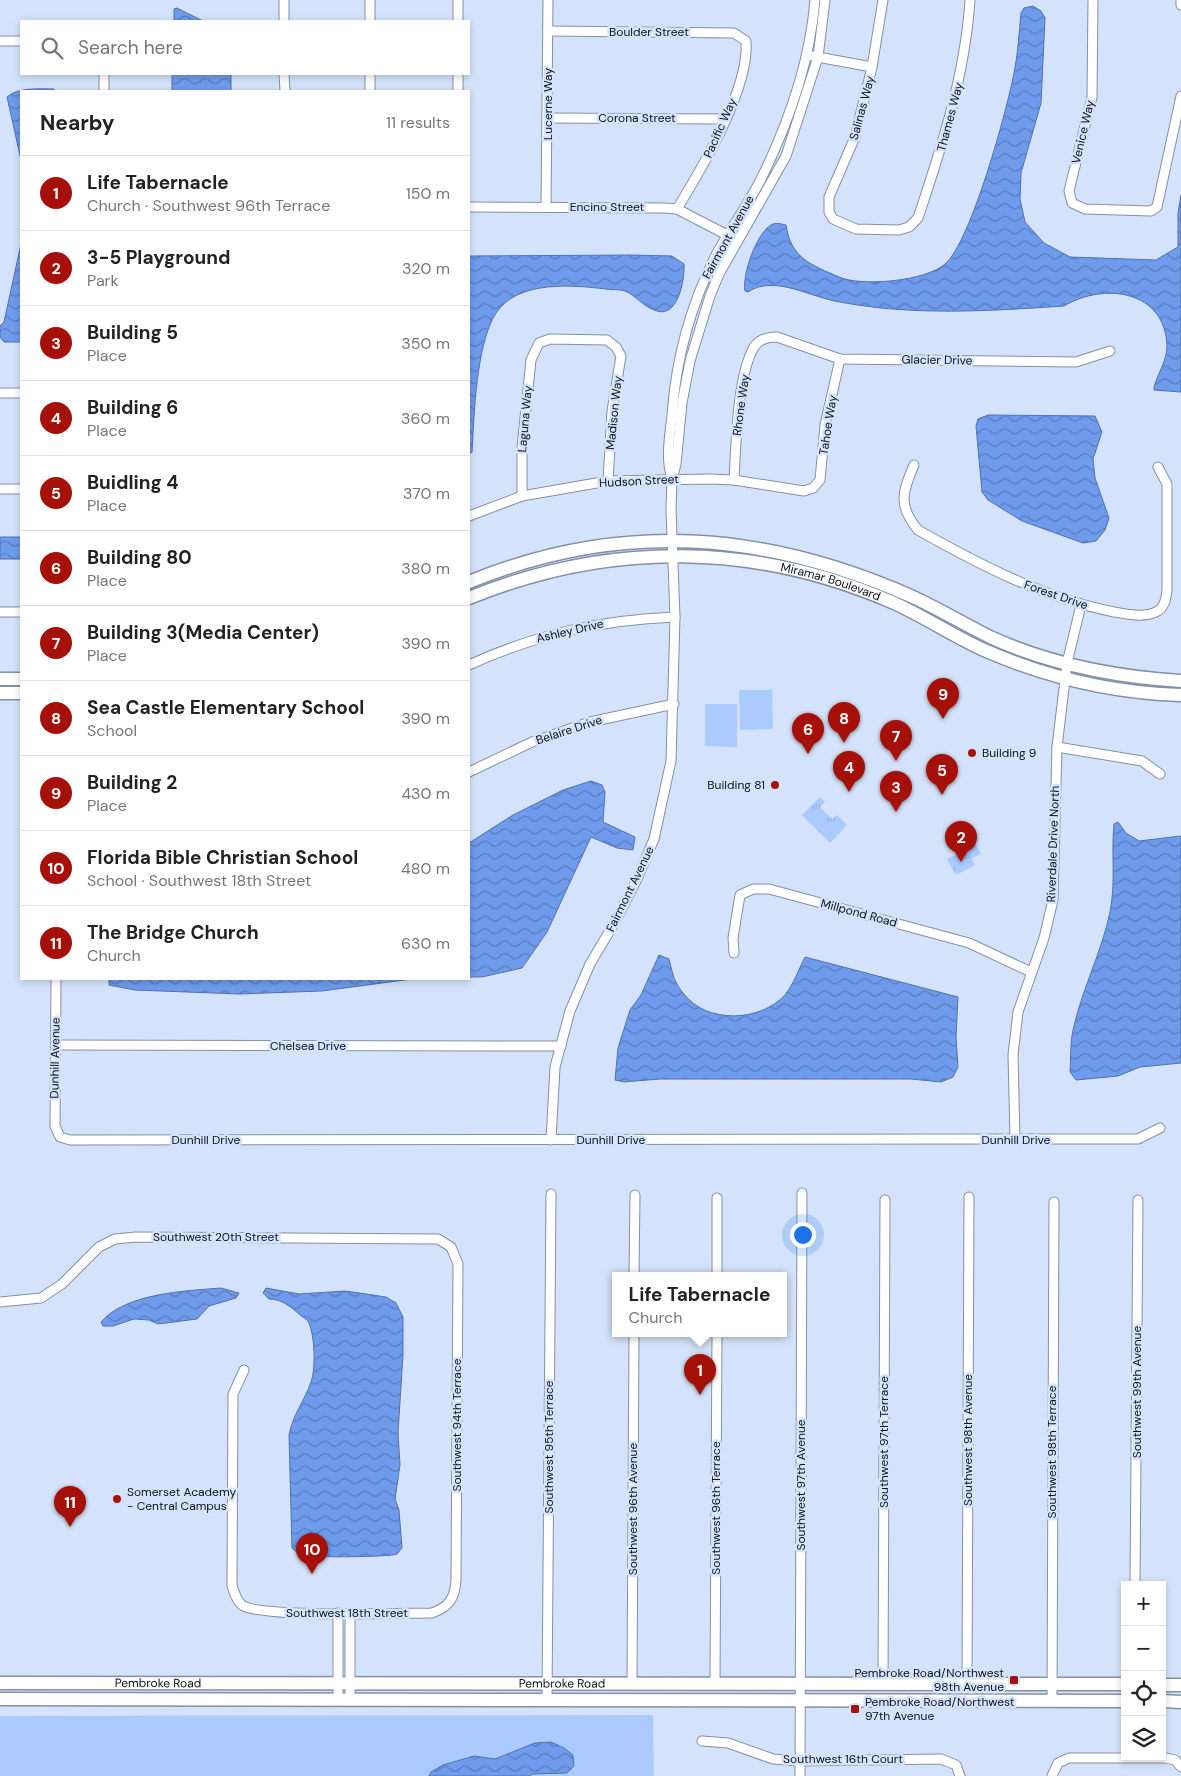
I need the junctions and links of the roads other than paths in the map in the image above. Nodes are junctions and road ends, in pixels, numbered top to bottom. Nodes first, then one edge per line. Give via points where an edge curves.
1 (284, 0) edge
2 (370, 0) edge
3 (458, 0) edge
4 (548, 0) edge
5 (815, 0) edge
6 (825, 0) edge
7 (883, 0) edge
8 (970, 0) edge
9 (1093, 0) edge
10 (1181, 0) edge
11 (1181, 5) edge
12 (284, 20) edge
13 (370, 20) edge
14 (458, 20) edge
15 (548, 32) junction
16 (0, 41) edge
17 (20, 41) edge
18 (746, 41) joint
19 (807, 55) junction
20 (818, 57) junction
21 (872, 67) junction
22 (104, 75) edge
23 (284, 75) edge
24 (370, 75) edge
25 (458, 75) edge
26 (104, 90) edge
27 (284, 90) edge
28 (370, 90) edge
29 (458, 90) edge
30 (1181, 96) edge
31 (549, 118) junction
32 (725, 119) junction
33 (470, 207) edge
34 (546, 207) junction
35 (677, 209) junction
36 (829, 212) joint
37 (728, 235) junction
38 (738, 241) junction
39 (766, 337) joint
40 (540, 343) joint
41 (1110, 351) dead end
42 (840, 360) junction
43 (0, 393) edge
44 (20, 393) edge
45 (914, 465) dead end
46 (1158, 467) dead end
47 (672, 479) junction
48 (734, 480) junction
49 (608, 482) junction
50 (813, 488) joint
51 (0, 489) edge
52 (20, 489) edge
53 (522, 496) junction
54 (470, 516) edge
55 (673, 540) junction
56 (673, 556) junction
57 (470, 582) edge
58 (470, 598) edge
59 (1081, 605) junction
60 (0, 612) edge
61 (20, 612) edge
62 (675, 617) junction
63 (1067, 663) junction
64 (470, 665) edge
65 (0, 679) edge
66 (20, 679) edge
67 (1065, 679) junction
68 (1181, 681) edge
69 (0, 693) edge
70 (20, 693) edge
71 (1181, 695) edge
72 (674, 704) junction
73 (1057, 747) junction
74 (470, 772) edge
75 (1160, 774) dead end
76 (734, 953) dead end
77 (1031, 972) junction
78 (56, 980) edge
79 (56, 1045) junction
80 (561, 1046) junction
81 (1160, 1128) dead end
82 (60, 1137) joint
83 (551, 1140) junction
84 (1015, 1140) junction
85 (802, 1193) dead end
86 (551, 1194) dead end
87 (635, 1195) dead end
88 (969, 1197) dead end
89 (717, 1198) dead end
90 (884, 1200) dead end
91 (1138, 1200) dead end
92 (1054, 1202) dead end
93 (451, 1246) joint
94 (634, 1272) edge
95 (717, 1272) edge
96 (0, 1302) edge
97 (634, 1337) edge
98 (717, 1337) edge
99 (244, 1370) dead end
100 (1135, 1581) edge
101 (450, 1602) joint
102 (338, 1614) junction
103 (350, 1614) junction
104 (548, 1682) junction
105 (0, 1683) edge
106 (48, 1683) junction
107 (715, 1683) junction
108 (344, 1684) junction
109 (632, 1684) junction
110 (800, 1684) junction
111 (883, 1684) junction
112 (967, 1684) junction
113 (1121, 1684) edge
114 (1052, 1685) junction
115 (1166, 1685) edge
116 (1181, 1685) edge
117 (344, 1698) junction
118 (0, 1699) edge
119 (48, 1699) junction
120 (547, 1699) junction
121 (800, 1701) junction
122 (1121, 1701) edge
123 (1166, 1701) edge
124 (1052, 1702) junction
125 (1181, 1702) edge
126 (702, 1741) dead end
127 (800, 1761) junction
128 (1181, 1767) edge
129 (800, 1776) edge
130 (960, 1776) edge
131 (1052, 1776) edge

1 - 12 street
2 - 13 street
3 - 14 street
4 - 15 street, Lucerne Way
5 - 19 street, Fairmont Avenue
6 - 20 street, Fairmont Avenue
7 - 21 street, Salinas Way
8 - 36 street, Thames Way via 963,66 946,136 918,218 909,227 899,230 856,229 833,219
9 - 30 street, Venice Way via 1092,97 1069,191 1072,203 1085,209 1151,211 1157,207
10 - 11 street
15 - 18 street, Boulder Street via 734,33
15 - 31 street, Lucerne Way
16 - 17 street
18 - 32 street, Pacific Way via 748,56
19 - 20 street
19 - 37 street, Fairmont Avenue via 781,133 761,178
20 - 21 street
20 - 38 street, Fairmont Avenue via 786,156
21 - 36 street, Salinas Way via 855,137 829,197
22 - 26 street
23 - 27 street
24 - 28 street
25 - 29 street
31 - 32 street, Corona Street
31 - 34 street, Lucerne Way
32 - 35 street, Pacific Way via 710,153
33 - 34 street, Encino Street
34 - 35 street, Encino Street
35 - 37 street, Encino Street
37 - 38 street, Encino Street
37 - 47 street, Fairmont Avenue via 705,276 674,378 667,464
38 - 47 street, Fairmont Avenue via 710,296 690,361
39 - 42 street, Glacier Drive via 777,337
39 - 48 street, Rhone Way via 754,345 741,393
40 - 49 street, Madison Way via 550,339 608,340 621,356 612,411
40 - 53 street, Laguna Way via 531,360 526,395
41 - 42 street, Glacier Drive via 1076,362
42 - 50 street, Tahoe Way via 825,425 820,480
43 - 44 street
45 - 59 street, Forest Drive via 904,488 904,503 908,518 918,530 1023,584
46 - 59 street, Forest Drive via 1167,484 1167,590 1164,604 1157,612 1146,615
47 - 48 street, Hudson Street
47 - 49 street, Hudson Street
47 - 55 street, Fairmont Avenue
48 - 50 street, Hudson Street via 804,491
49 - 53 street, Hudson Street
51 - 52 street
53 - 54 street, Hudson Street
55 - 56 street, Fairmont Avenue
55 - 57 main road, Miramar Boulevard via 576,549 527,561
55 - 63 main road, Miramar Boulevard via 724,542 821,562 914,597 1015,647
56 - 58 main road, Miramar Boulevard via 614,559 572,566 533,575
56 - 62 street, Fairmont Avenue
56 - 67 main road, Miramar Boulevard via 753,561 824,577 895,604 983,649
59 - 63 street, Riverdale Drive North
60 - 61 street
62 - 64 street, Ashley Drive via 625,619 567,630 508,647
62 - 72 street, Fairmont Avenue
63 - 67 street, Riverdale Drive North
63 - 68 main road, Miramar Boulevard via 1113,673
65 - 66 main road
67 - 71 main road, Miramar Boulevard via 1130,692
67 - 73 street, Riverdale Drive North
69 - 70 main road
72 - 74 street, Belaire Drive via 590,722 532,742
72 - 80 street, Fairmont Avenue via 671,760 654,839 629,896 579,986
73 - 75 street via 1142,761
73 - 77 street, Riverdale Drive North via 1053,900
76 - 77 street, Millpond Road via 733,938 740,895 753,888 769,889 969,943
77 - 84 street, Riverdale Drive North via 1018,1012 1013,1055
78 - 79 street, Dunhill Avenue
79 - 80 street, Chelsea Drive
79 - 82 street, Dunhill Avenue via 55,1126
80 - 83 street, Fairmont Avenue via 555,1068
81 - 84 street, Dunhill Drive via 1138,1139
82 - 83 street, Dunhill Drive via 70,1140
83 - 84 street, Dunhill Drive
85 - 110 street, Southwest 97th Avenue
86 - 104 street, Southwest 95th Terrace
87 - 94 street
88 - 112 street, Southwest 98th Avenue
89 - 95 street
90 - 111 street, Southwest 97th Terrace
91 - 100 street, Southwest 99th Avenue
92 - 114 street, Southwest 98th Terrace
93 - 96 street, Southwest 20th Street via 438,1239 115,1239 99,1247 62,1284 41,1298
93 - 101 street, Southwest 94th Terrace via 458,1264 456,1592
97 - 109 street, Southwest 96th Avenue
98 - 107 street, Southwest 96th Terrace
99 - 102 street, Southwest 18th Street via 234,1394 232,1585 236,1597 242,1606 258,1612
101 - 103 street, Southwest 18th Street via 432,1613
102 - 103 street, Southwest 18th Street
102 - 108 street
103 - 108 street
104 - 108 main road, Pembroke Road
104 - 109 main road, Pembroke Road
104 - 120 street, Southwest 95th Terrace
105 - 106 main road, Pembroke Road
106 - 108 main road, Pembroke Road
106 - 119 main road
107 - 109 main road, Pembroke Road
107 - 110 main road, Pembroke Road
108 - 117 street
110 - 111 main road, Pembroke Road
110 - 121 street, Southwest 97th Avenue
111 - 112 main road, Pembroke Road
112 - 114 main road, Pembroke Road
113 - 114 main road, Pembroke Road
114 - 124 street, Southwest 98th Terrace
115 - 116 main road
117 - 119 main road, Pembroke Road
117 - 120 main road, Pembroke Road
118 - 119 main road, Pembroke Road
120 - 121 main road, Pembroke Road
121 - 124 main road, Pembroke Road
121 - 127 street, Southwest 97th Avenue
122 - 124 main road, Pembroke Road
123 - 125 main road
126 - 127 street, Southwest 16th Court via 728,1743 772,1759
127 - 129 street, Southwest 97th Avenue
127 - 130 street, Southwest 16th Court via 941,1759 956,1765
128 - 131 street via 1175,1760 1166,1758 1068,1758 1058,1763

